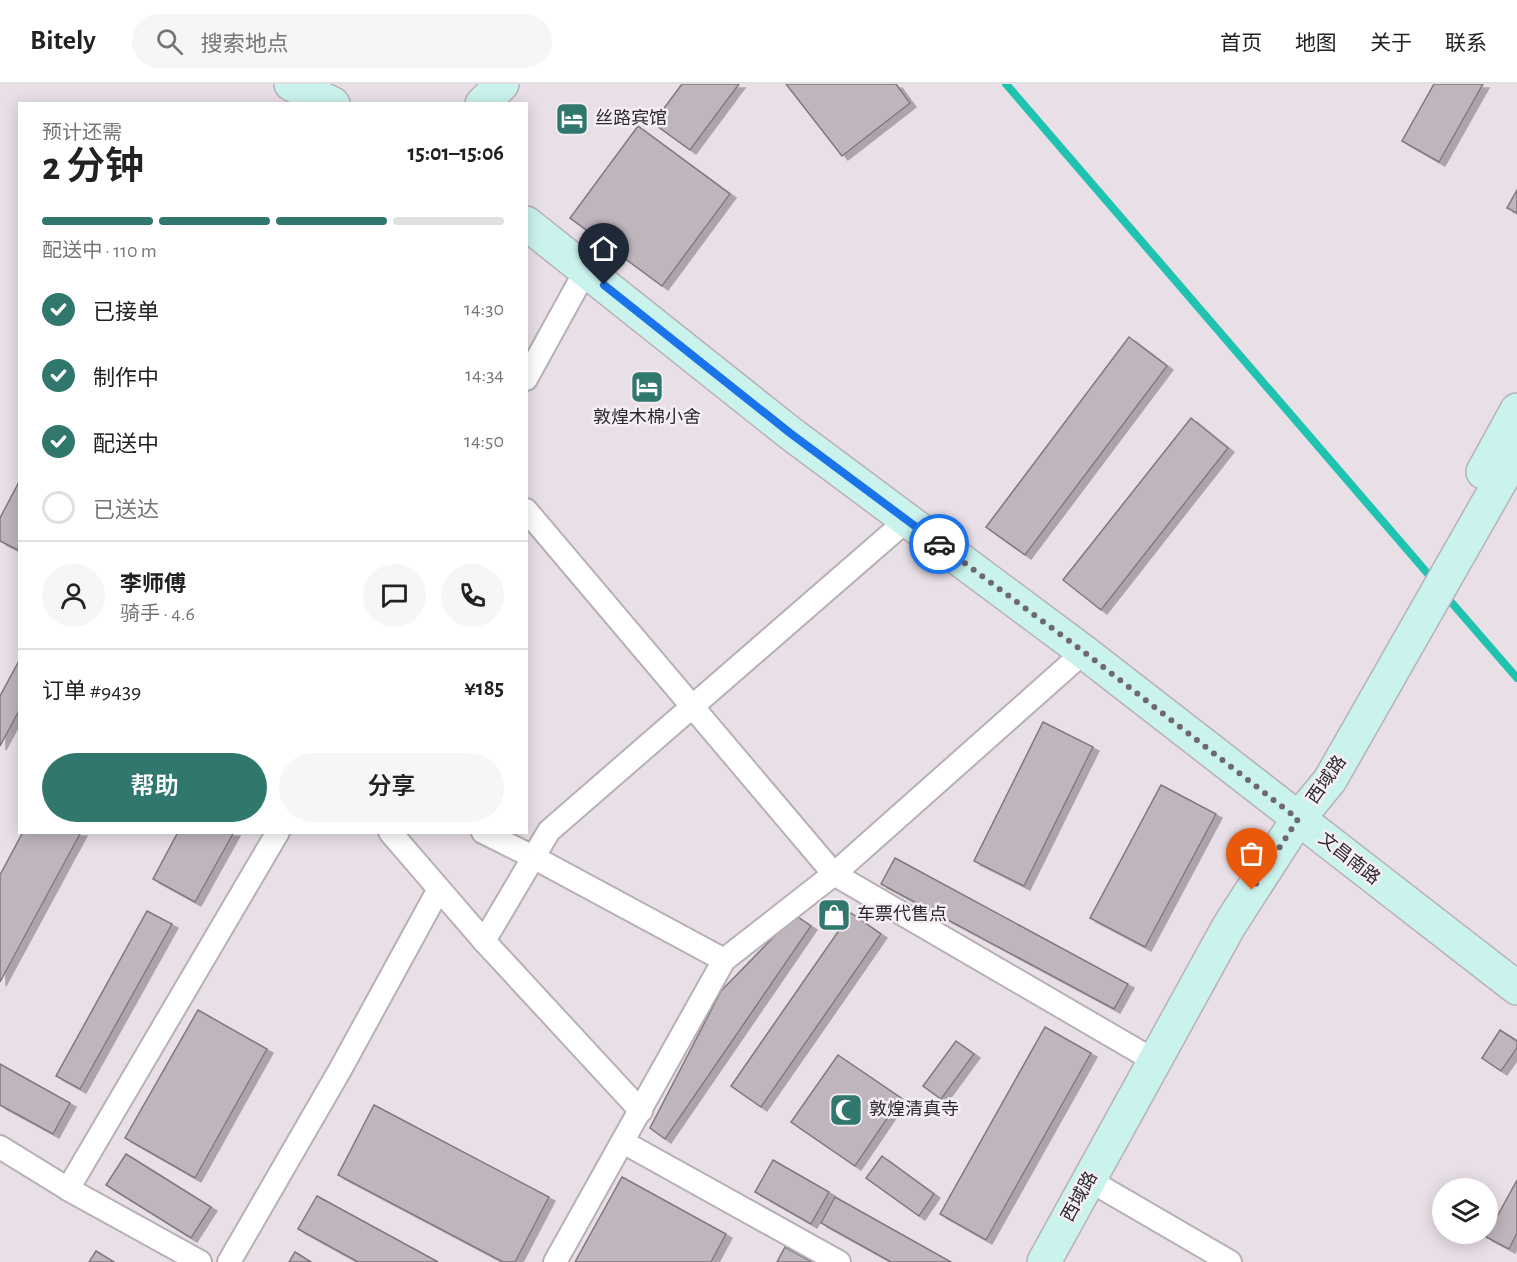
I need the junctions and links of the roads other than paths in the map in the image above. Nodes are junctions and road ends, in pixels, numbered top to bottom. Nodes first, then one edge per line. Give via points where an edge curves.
1 (291, 84) edge
2 (502, 84) edge
3 (329, 102) edge
4 (484, 102) edge
5 (528, 225) edge
6 (586, 270) junction
7 (528, 375) edge
8 (1517, 410) edge
9 (1517, 452) edge
10 (528, 512) edge
11 (907, 520) junction
12 (1440, 567) junction
13 (1084, 652) junction
14 (693, 707) junction
15 (1298, 819) junction
16 (277, 834) edge
17 (392, 834) edge
18 (487, 834) edge
19 (533, 857) junction
20 (834, 874) junction
21 (440, 889) junction
22 (484, 941) junction
23 (724, 960) junction
24 (1517, 988) edge
25 (1155, 1061) junction
26 (641, 1111) junction
27 (623, 1142) junction
28 (0, 1147) edge
29 (1089, 1180) junction
30 (68, 1189) junction
31 (200, 1262) edge
32 (229, 1262) edge
33 (555, 1262) edge
34 (839, 1262) edge
35 (1044, 1262) edge
36 (1230, 1262) edge

1 - 3 street
2 - 4 street
5 - 6 street, 文昌南路
6 - 7 street
6 - 11 street, 文昌南路 via 790,433
8 - 12 street
9 - 12 street
10 - 14 street
11 - 13 street, 文昌南路
11 - 14 street
12 - 15 street, 西域路 via 1312,770
13 - 15 street, 文昌南路
13 - 20 street
14 - 19 street via 549,831
14 - 20 street
15 - 24 street, 文昌南路
15 - 25 street, 西域路 via 1229,926
16 - 30 street
17 - 21 street
18 - 19 street
19 - 22 street
19 - 23 street
20 - 23 street
20 - 25 street
21 - 22 street
21 - 32 street
22 - 26 street
23 - 26 street
25 - 29 street, 西域路
26 - 27 street
27 - 33 street
27 - 34 street
28 - 30 street
29 - 35 street, 西域路
29 - 36 street
30 - 31 street

